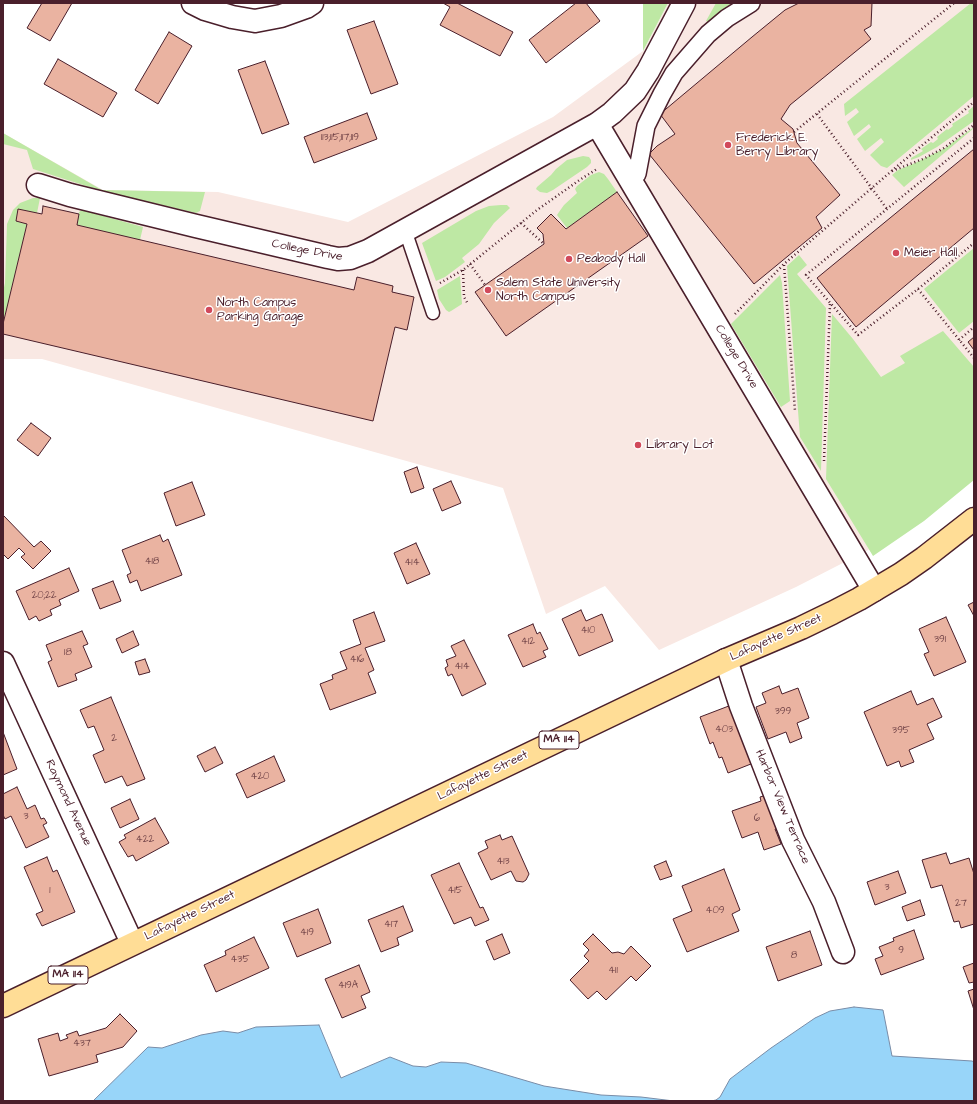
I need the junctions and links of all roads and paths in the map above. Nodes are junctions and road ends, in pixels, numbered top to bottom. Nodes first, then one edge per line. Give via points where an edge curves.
1 (193, 3) edge
2 (312, 3) edge
3 (684, 3) edge
4 (751, 3) edge
5 (954, 3) edge
6 (974, 102) edge
7 (817, 114) junction
8 (597, 124) junction
9 (974, 125) edge
10 (794, 132) dead end
11 (974, 138) edge
12 (602, 166) dead end
13 (892, 171) junction
14 (637, 174) dead end
15 (38, 185) dead end
16 (871, 188) junction
17 (887, 209) junction
18 (522, 223) junction
19 (405, 230) junction
20 (974, 243) edge
21 (544, 244) dead end
22 (470, 264) junction
23 (784, 264) junction
24 (463, 270) junction
25 (436, 285) dead end
26 (485, 285) dead end
27 (918, 289) junction
28 (830, 303) junction
29 (468, 304) dead end
30 (433, 313) dead end
31 (732, 317) dead end
32 (974, 327) edge
33 (959, 340) junction
34 (974, 358) edge
35 (795, 417) dead end
36 (824, 466) dead end
37 (974, 519) edge
38 (874, 590) junction
39 (726, 660) junction
40 (3, 663) edge
41 (132, 943) junction
42 (843, 952) dead end
43 (3, 1006) edge

1 - 2 street via 205,10 256,21 281,16
3 - 8 street, College Drive via 648,71 635,90 617,109
4 - 14 street via 708,34 674,73 646,126
5 - 7 path
6 - 13 path
7 - 10 path
7 - 16 path
8 - 19 street, College Drive
8 - 38 street, College Drive
9 - 13 path via 944,148
11 - 17 path
12 - 18 path
13 - 16 path
15 - 19 street, College Drive via 338,259 350,258 368,251
16 - 17 path
16 - 23 path
17 - 28 path via 806,275
18 - 21 path
18 - 22 path
19 - 30 lane
20 - 27 path
22 - 24 path
22 - 26 path
23 - 31 path
23 - 35 path
24 - 25 path
24 - 29 path via 464,297
27 - 28 path via 858,335
27 - 33 path
28 - 36 path
32 - 33 path
33 - 34 path
37 - 38 main road, Lafayette Street / MA 114 via 924,558
38 - 39 main road, Lafayette Street / MA 114 via 801,628
39 - 41 main road, Lafayette Street / MA 114
39 - 42 street, Harbor View Terrace via 793,840 824,902
40 - 41 street, Raymond Avenue
41 - 43 main road, Lafayette Street / MA 114

